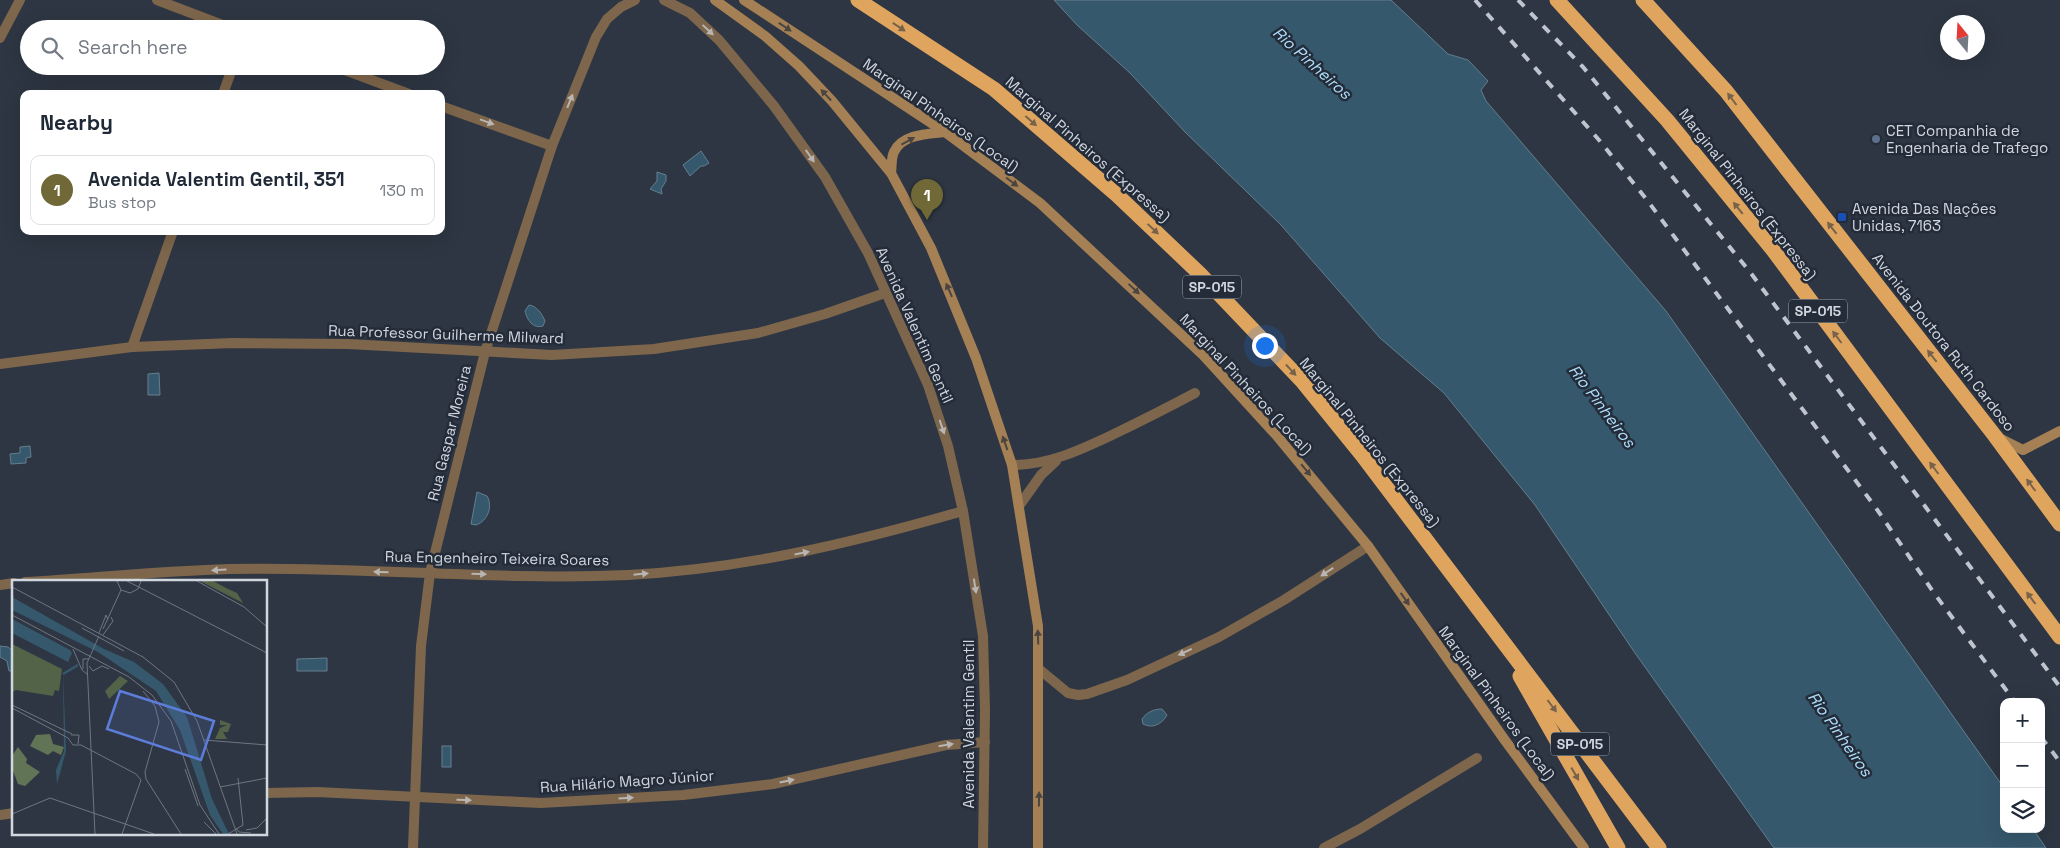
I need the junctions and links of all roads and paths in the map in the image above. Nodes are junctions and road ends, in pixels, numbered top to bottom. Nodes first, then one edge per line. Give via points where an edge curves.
1 (20, 0) edge
2 (157, 0) edge
3 (635, 0) edge
4 (667, 0) edge
5 (715, 0) edge
6 (744, 0) edge
7 (858, 0) edge
8 (1557, 0) edge
9 (1643, 0) edge
10 (209, 20) edge
11 (0, 38) edge
12 (230, 75) edge
13 (358, 75) edge
14 (224, 90) edge
15 (398, 90) edge
16 (445, 107) edge
17 (945, 132) junction
18 (552, 146) junction
19 (891, 173) junction
20 (173, 235) edge
21 (885, 293) junction
22 (132, 347) junction
23 (485, 352) junction
24 (0, 364) edge
25 (1195, 393) dead end
26 (2060, 431) edge
27 (1995, 436) junction
28 (1058, 459) junction
29 (1012, 465) junction
30 (1019, 506) junction
31 (963, 510) junction
32 (2060, 524) edge
33 (1368, 546) junction
34 (430, 574) junction
35 (56, 580) edge
36 (2060, 637) edge
37 (1502, 639) junction
38 (1039, 670) junction
39 (985, 742) junction
40 (1477, 758) dead end
41 (268, 793) edge
42 (415, 798) junction
43 (413, 848) edge
44 (983, 848) edge
45 (1038, 848) edge
46 (1324, 848) edge
47 (1584, 848) edge
48 (1618, 848) edge
49 (1659, 848) edge

1 - 11 street
2 - 10 street
18 -> 3 street, Rua Gaspar Moreira via 596,38 607,19
4 -> 21 street, Avenida Valentim Gentil via 690,13 719,40 774,106 825,177 868,253
19 -> 5 main road via 832,100 799,66 765,36
6 -> 17 main road, Marginal Pinheiros (Local)
7 -> 37 highway, Marginal Pinheiros (Expressa) / SP-015 via 994,90 1117,195 1200,274 1302,381
36 -> 8 highway, Marginal Pinheiros (Expressa) / SP-015 via 1773,250 1667,120
27 -> 9 highway, Avenida Doutora Ruth Cardoso via 1726,91
12 - 14 street
13 - 15 street
16 -> 18 street
19 -> 17 main road via 894,153 899,146 922,134
17 -> 33 main road, Marginal Pinheiros (Local) via 1040,203 1202,354 1277,436
18 - 23 street, Rua Gaspar Moreira
29 -> 19 main road via 954,303 931,248
20 - 22 street
21 - 23 street, Rua Professor Guilherme Milward via 758,333 654,349 552,355
21 -> 31 street, Avenida Valentim Gentil via 928,385 948,446
22 - 23 street, Rua Professor Guilherme Milward via 348,344
22 - 24 street, Rua Professor Guilherme Milward
23 - 34 street, Rua Gaspar Moreira
25 - 28 street
26 - 27 main road via 2023,450
32 -> 27 highway, Avenida Doutora Ruth Cardoso
28 - 29 street
28 - 30 street via 1041,475
29 - 30 main road
38 -> 30 main road via 1038,626
34 -> 31 street, Rua Engenheiro Teixeira Soares via 628,575 719,566 803,553
31 -> 39 street, Avenida Valentim Gentil via 983,636
33 -> 38 street via 1219,637 1127,680 1078,695 1068,693
33 -> 47 main road, Marginal Pinheiros (Local)
34 -> 35 street, Rua Engenheiro Teixeira Soares via 228,569
34 - 42 street, Rua Gaspar Moreira via 421,646
37 -> 48 highway via 1534,703
37 -> 49 highway, Marginal Pinheiros (Expressa) / SP-015
45 -> 38 main road
42 -> 39 street, Rua Hilário Magro Júnior via 541,803 683,795 773,784 946,744
39 - 44 street, Avenida Valentim Gentil
40 - 46 street
41 - 42 street, Rua Hilário Magro Júnior via 317,792
42 - 43 street, Rua Gaspar Moreira

